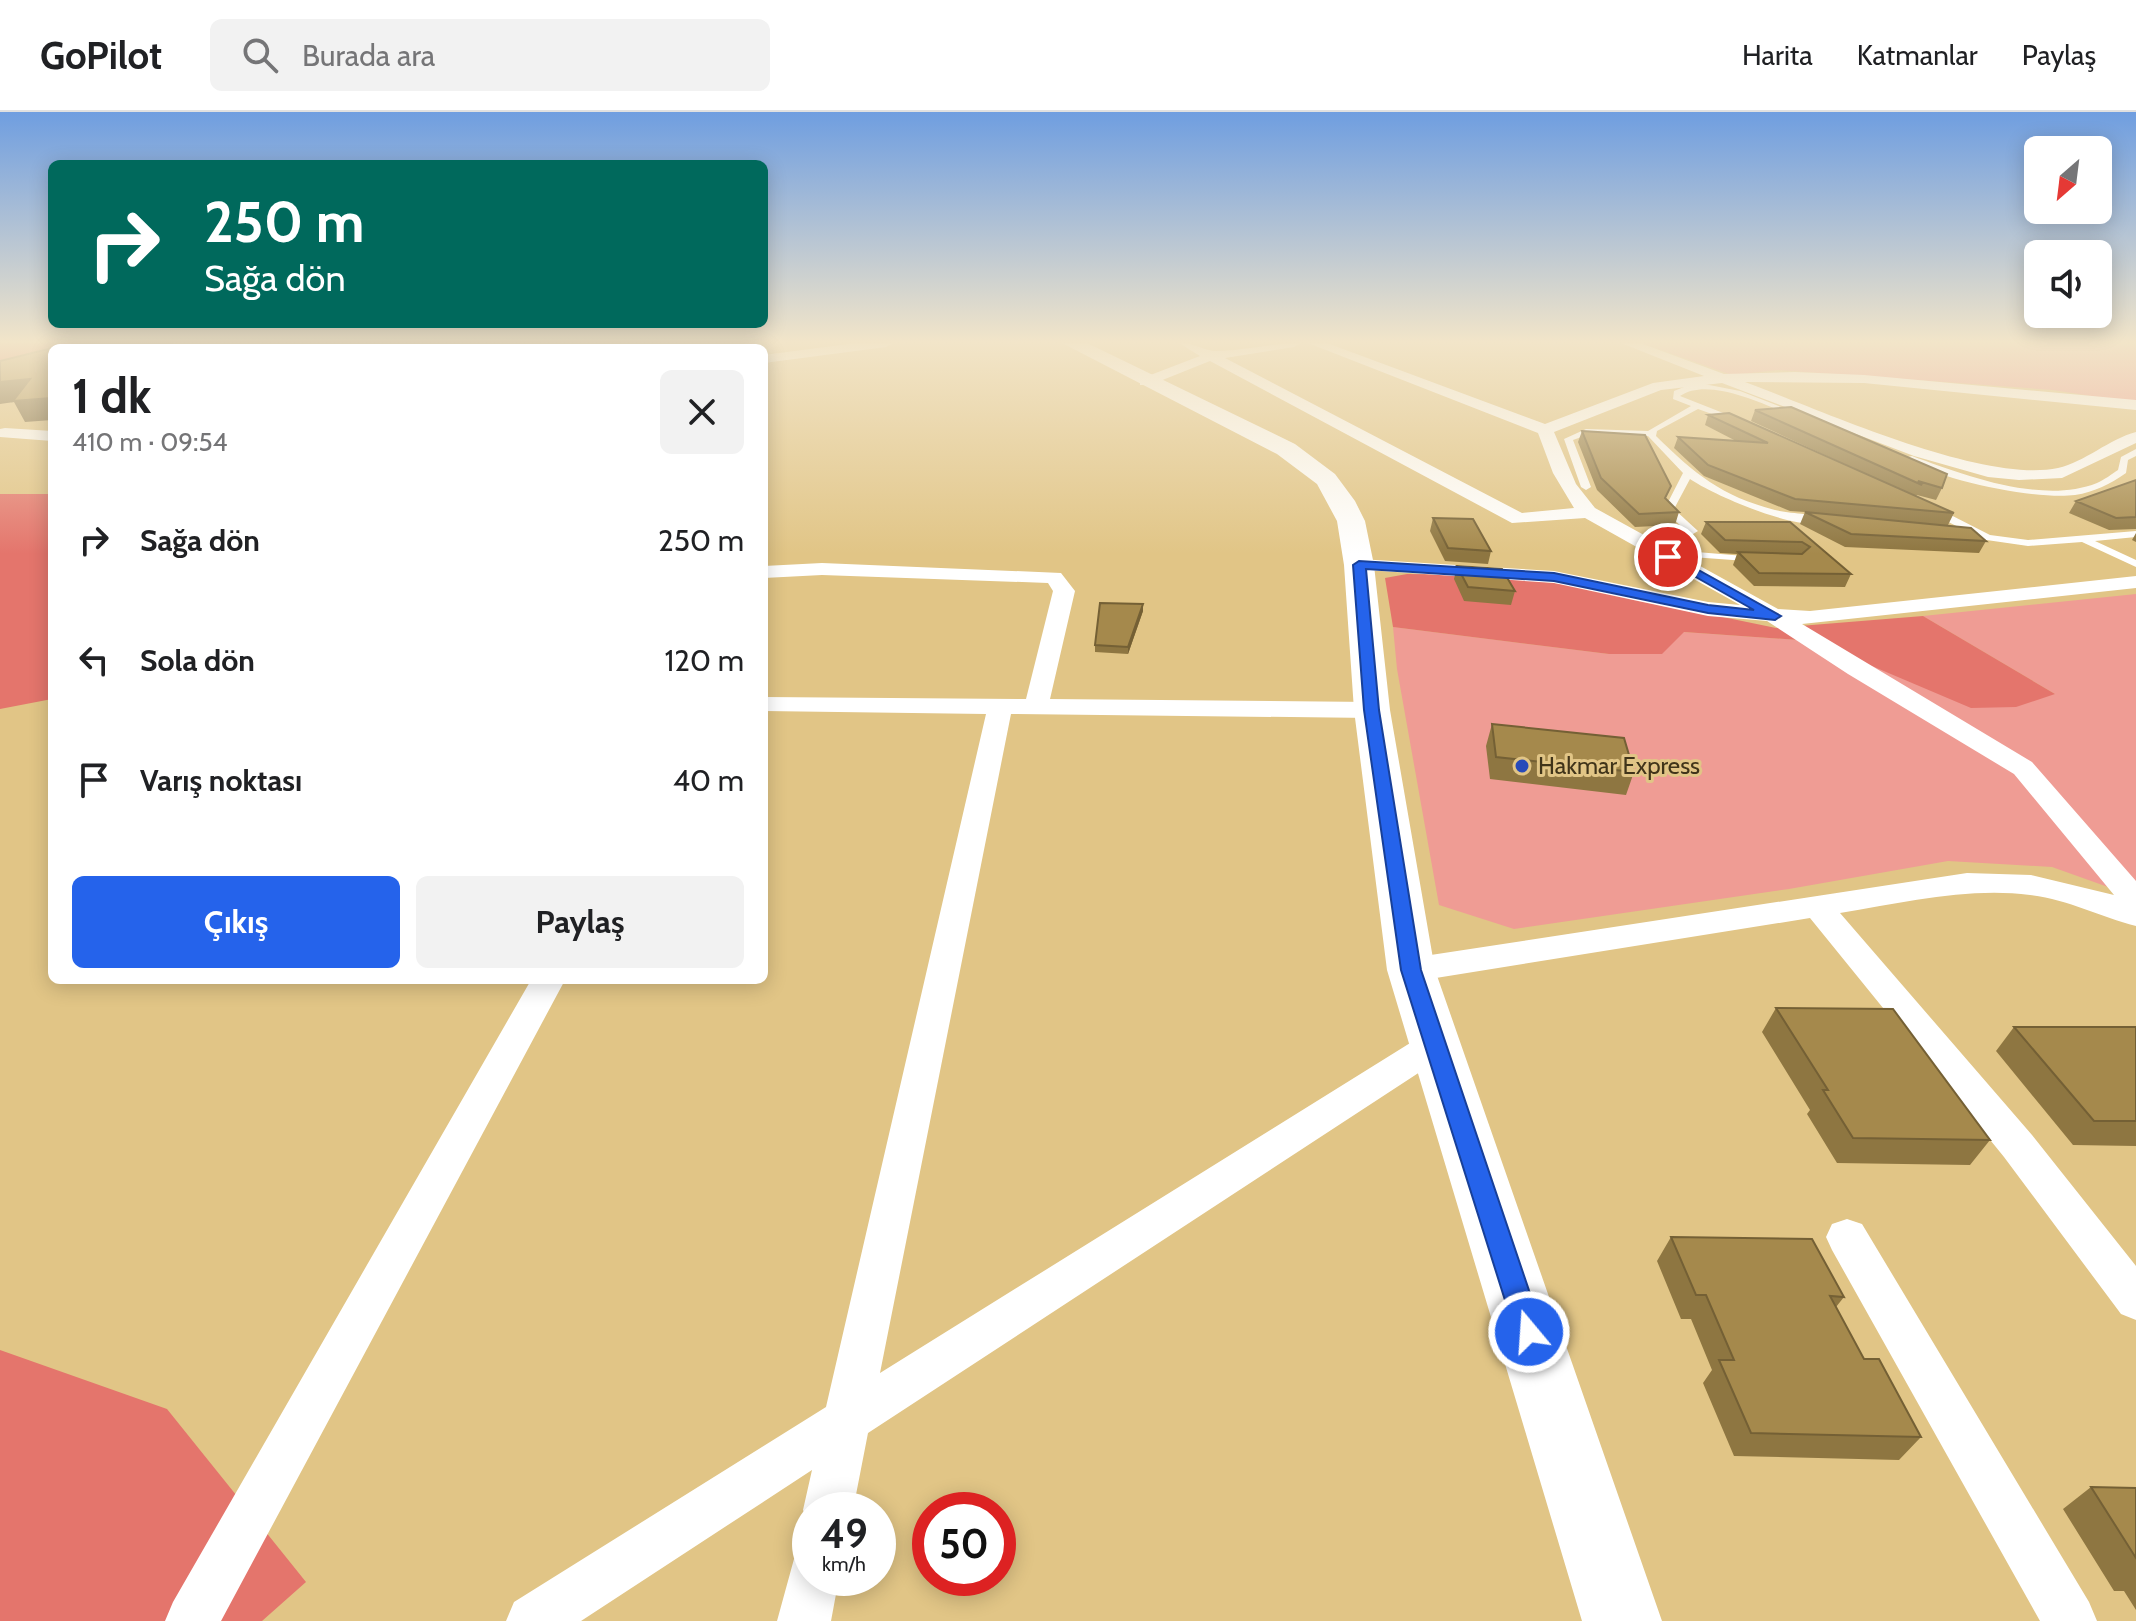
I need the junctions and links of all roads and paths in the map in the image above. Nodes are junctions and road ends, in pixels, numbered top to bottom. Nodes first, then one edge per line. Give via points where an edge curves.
1 (1212, 413) edge
2 (1319, 413) edge
3 (1501, 413) edge
4 (1588, 413) edge
5 (1683, 413) edge
6 (1718, 413) edge
7 (1791, 413) edge
8 (1819, 413) edge
9 (1747, 424) edge
10 (1545, 430) junction
11 (5, 433) dead end
12 (1653, 434) junction
13 (48, 436) edge
14 (2136, 437) edge
15 (2136, 452) edge
16 (1688, 473) junction
17 (1586, 487) dead end
18 (1917, 503) edge
19 (1588, 512) junction
20 (1843, 523) edge
21 (1949, 532) edge
22 (2136, 534) edge
23 (1987, 537) junction
24 (2085, 540) junction
25 (1771, 560) edge
26 (2136, 564) edge
27 (1359, 565) junction
28 (768, 572) edge
29 (2136, 582) edge
30 (1775, 616) junction
31 (768, 704) edge
32 (1018, 706) junction
33 (1372, 710) junction
34 (2136, 901) edge
35 (1818, 907) junction
36 (2136, 916) edge
37 (1411, 970) junction
38 (546, 984) edge
39 (1436, 1044) junction
40 (1847, 1237) dead end
41 (2136, 1300) edge
42 (847, 1420) junction
43 (832, 1492) edge
44 (809, 1596) edge
45 (192, 1621) edge
46 (533, 1621) edge
47 (804, 1621) edge
48 (1622, 1621) edge
49 (2070, 1621) edge

1 - 27 main road via 1326,479 1351,521
2 - 19 street via 1519,519
3 - 10 street
4 - 10 street
5 - 12 lane
6 - 9 lane
7 - 15 lane via 1956,476 2028,491 2098,487 2114,480 2123,471 2124,459
8 - 14 street via 1920,452 1988,472 2019,475 2062,473
10 - 19 street via 1555,461
11 - 13 street
12 - 16 lane
12 - 17 lane via 1601,431 1568,439
16 - 20 lane via 1714,489 1787,517
16 - 25 lane via 1669,510 1693,531 1658,530 1682,554
18 - 23 lane
19 - 30 street
21 - 23 lane
22 - 24 lane
23 - 24 lane via 2028,543
24 - 26 lane
27 - 30 street via 1554,577 1708,609
27 - 33 main road
28 - 32 street via 1054,577 1064,591
29 - 30 street via 1858,615
30 - 34 street via 2023,768
31 - 32 street
32 - 33 street
32 - 42 street
33 - 37 main road
35 - 36 street via 1967,883 2031,885 2103,902
35 - 37 street
35 - 41 street via 2018,1146
37 - 39 main road
38 - 45 street
39 - 42 street
39 - 48 main road
40 - 49 street
42 - 43 street
42 - 46 street
44 - 47 street

